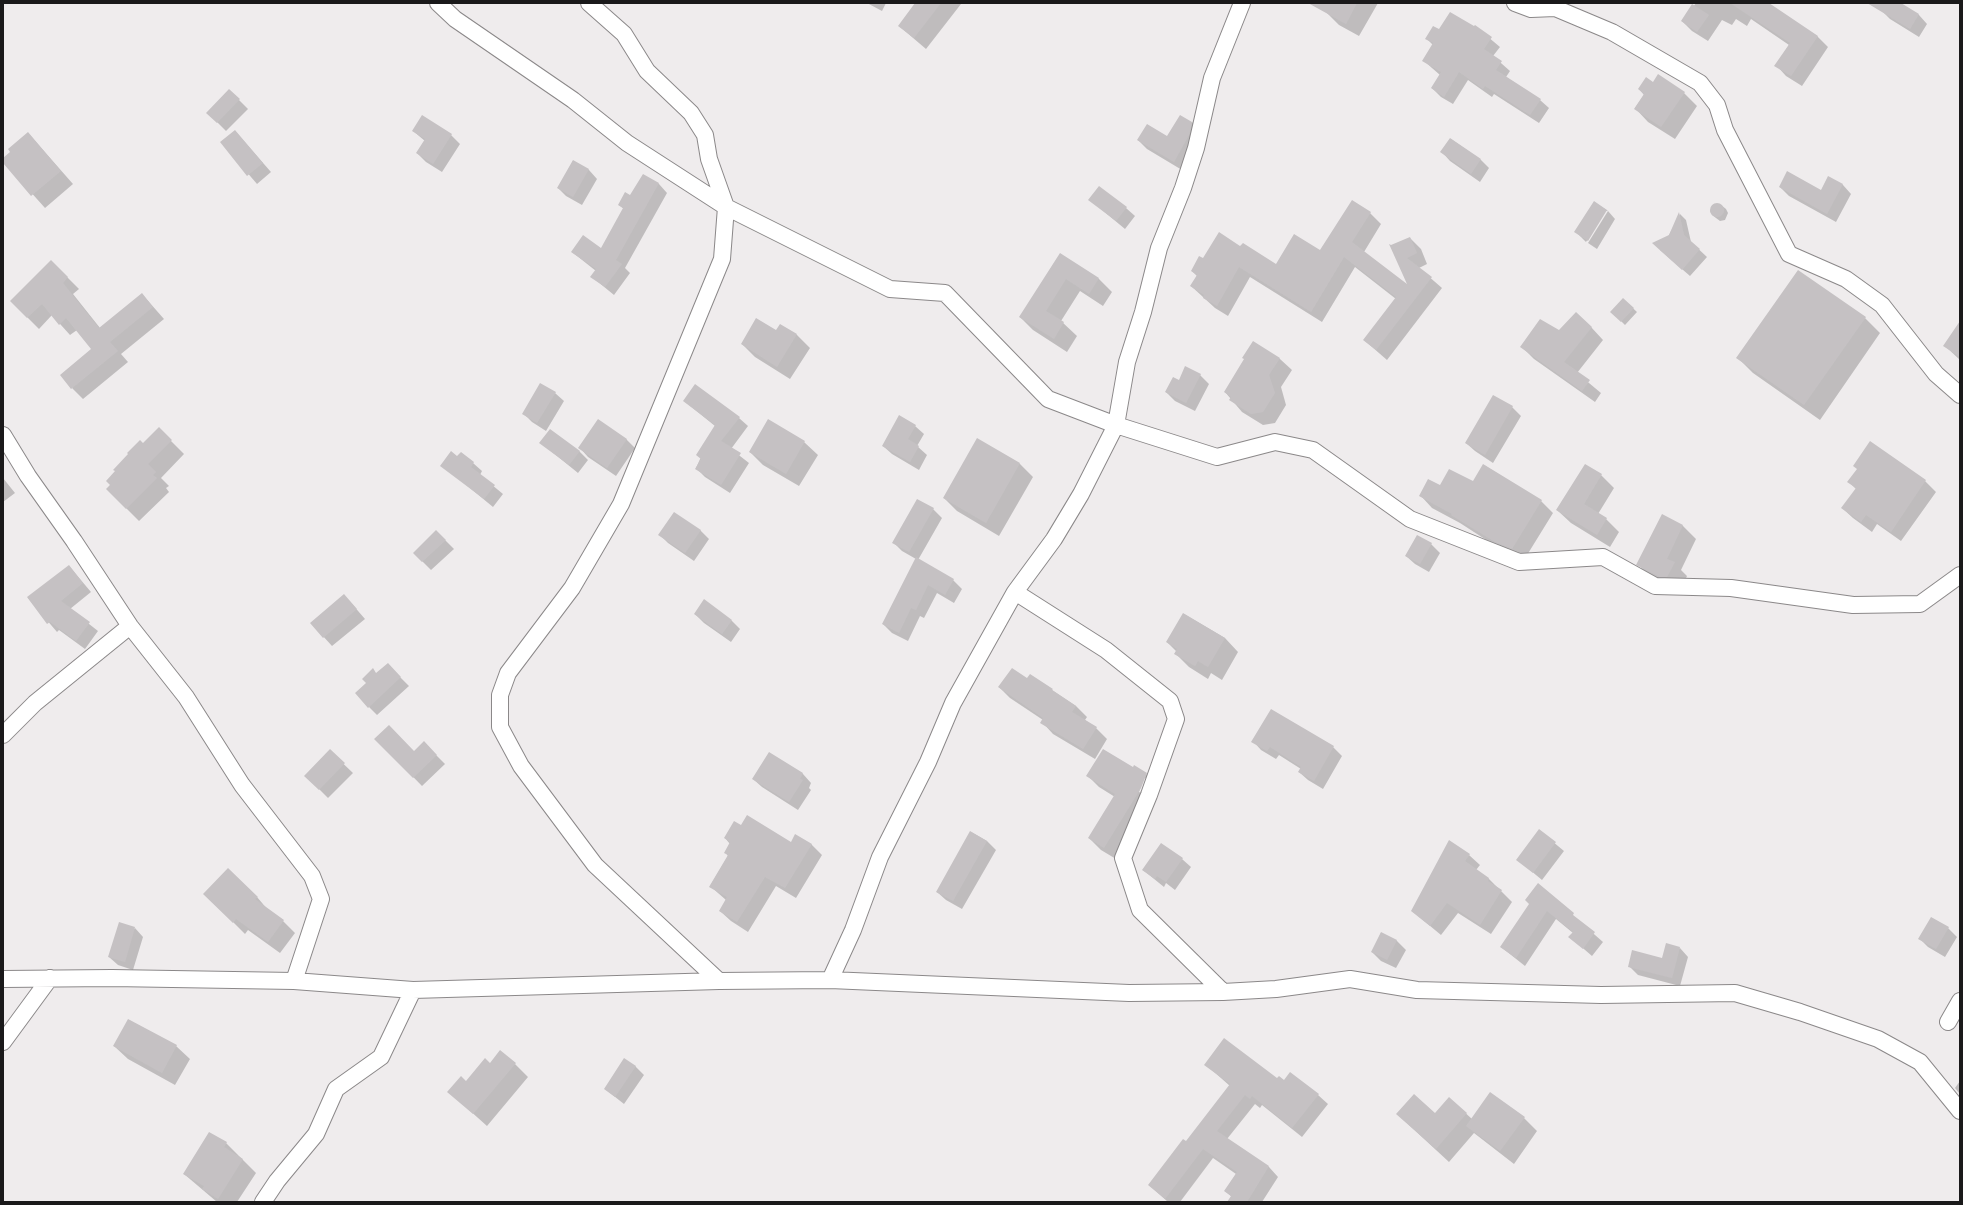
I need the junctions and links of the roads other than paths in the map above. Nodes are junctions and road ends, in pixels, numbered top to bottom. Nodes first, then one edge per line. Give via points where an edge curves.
1 (438, 3) edge
2 (589, 3) edge
3 (1242, 3) edge
4 (1515, 3) edge
5 (1556, 6) edge
6 (726, 207) junction
7 (1960, 395) edge
8 (1116, 425) junction
9 (3, 435) edge
10 (1960, 575) edge
11 (1015, 592) junction
12 (130, 626) junction
13 (3, 735) edge
14 (50, 978) junction
15 (3, 979) edge
16 (830, 980) junction
17 (294, 981) junction
18 (719, 981) junction
19 (413, 990) junction
20 (1223, 992) junction
21 (1960, 1001) edge
22 (1948, 1022) dead end
23 (3, 1042) edge
24 (1960, 1112) edge
25 (263, 1202) edge

1 - 6 street via 454,19 573,100 627,143
2 - 6 street via 624,34 647,71 691,112 705,135 708,159
3 - 8 street via 1212,78 1196,148 1159,248 1127,362
4 - 5 street via 1531,9
5 - 7 street via 1612,32 1700,83 1717,105 1725,130 1789,254 1846,279 1882,305 1936,374
6 - 8 street via 890,289 945,293 1048,399
6 - 18 street via 722,259 621,504 572,588 508,673 500,695 500,727 521,766 595,865
8 - 10 street via 1217,457 1275,442 1312,450 1410,519 1519,562 1603,556 1655,586 1730,588 1853,605 1920,604
8 - 11 street via 1058,533
9 - 12 street
11 - 16 street via 953,703 928,762 880,857 853,930
11 - 20 street via 1106,650 1170,701 1176,719 1123,858 1140,910
12 - 13 street via 35,702
12 - 17 street via 186,697 242,785 312,876 321,899
14 - 15 street
14 - 17 street
14 - 23 street
16 - 18 street
16 - 20 street via 1129,993
17 - 19 street
18 - 19 street
19 - 25 street via 381,1058 336,1089 316,1134
20 - 24 street via 1276,989 1350,979 1417,990 1601,995 1735,993 1878,1039 1920,1062
21 - 22 street

